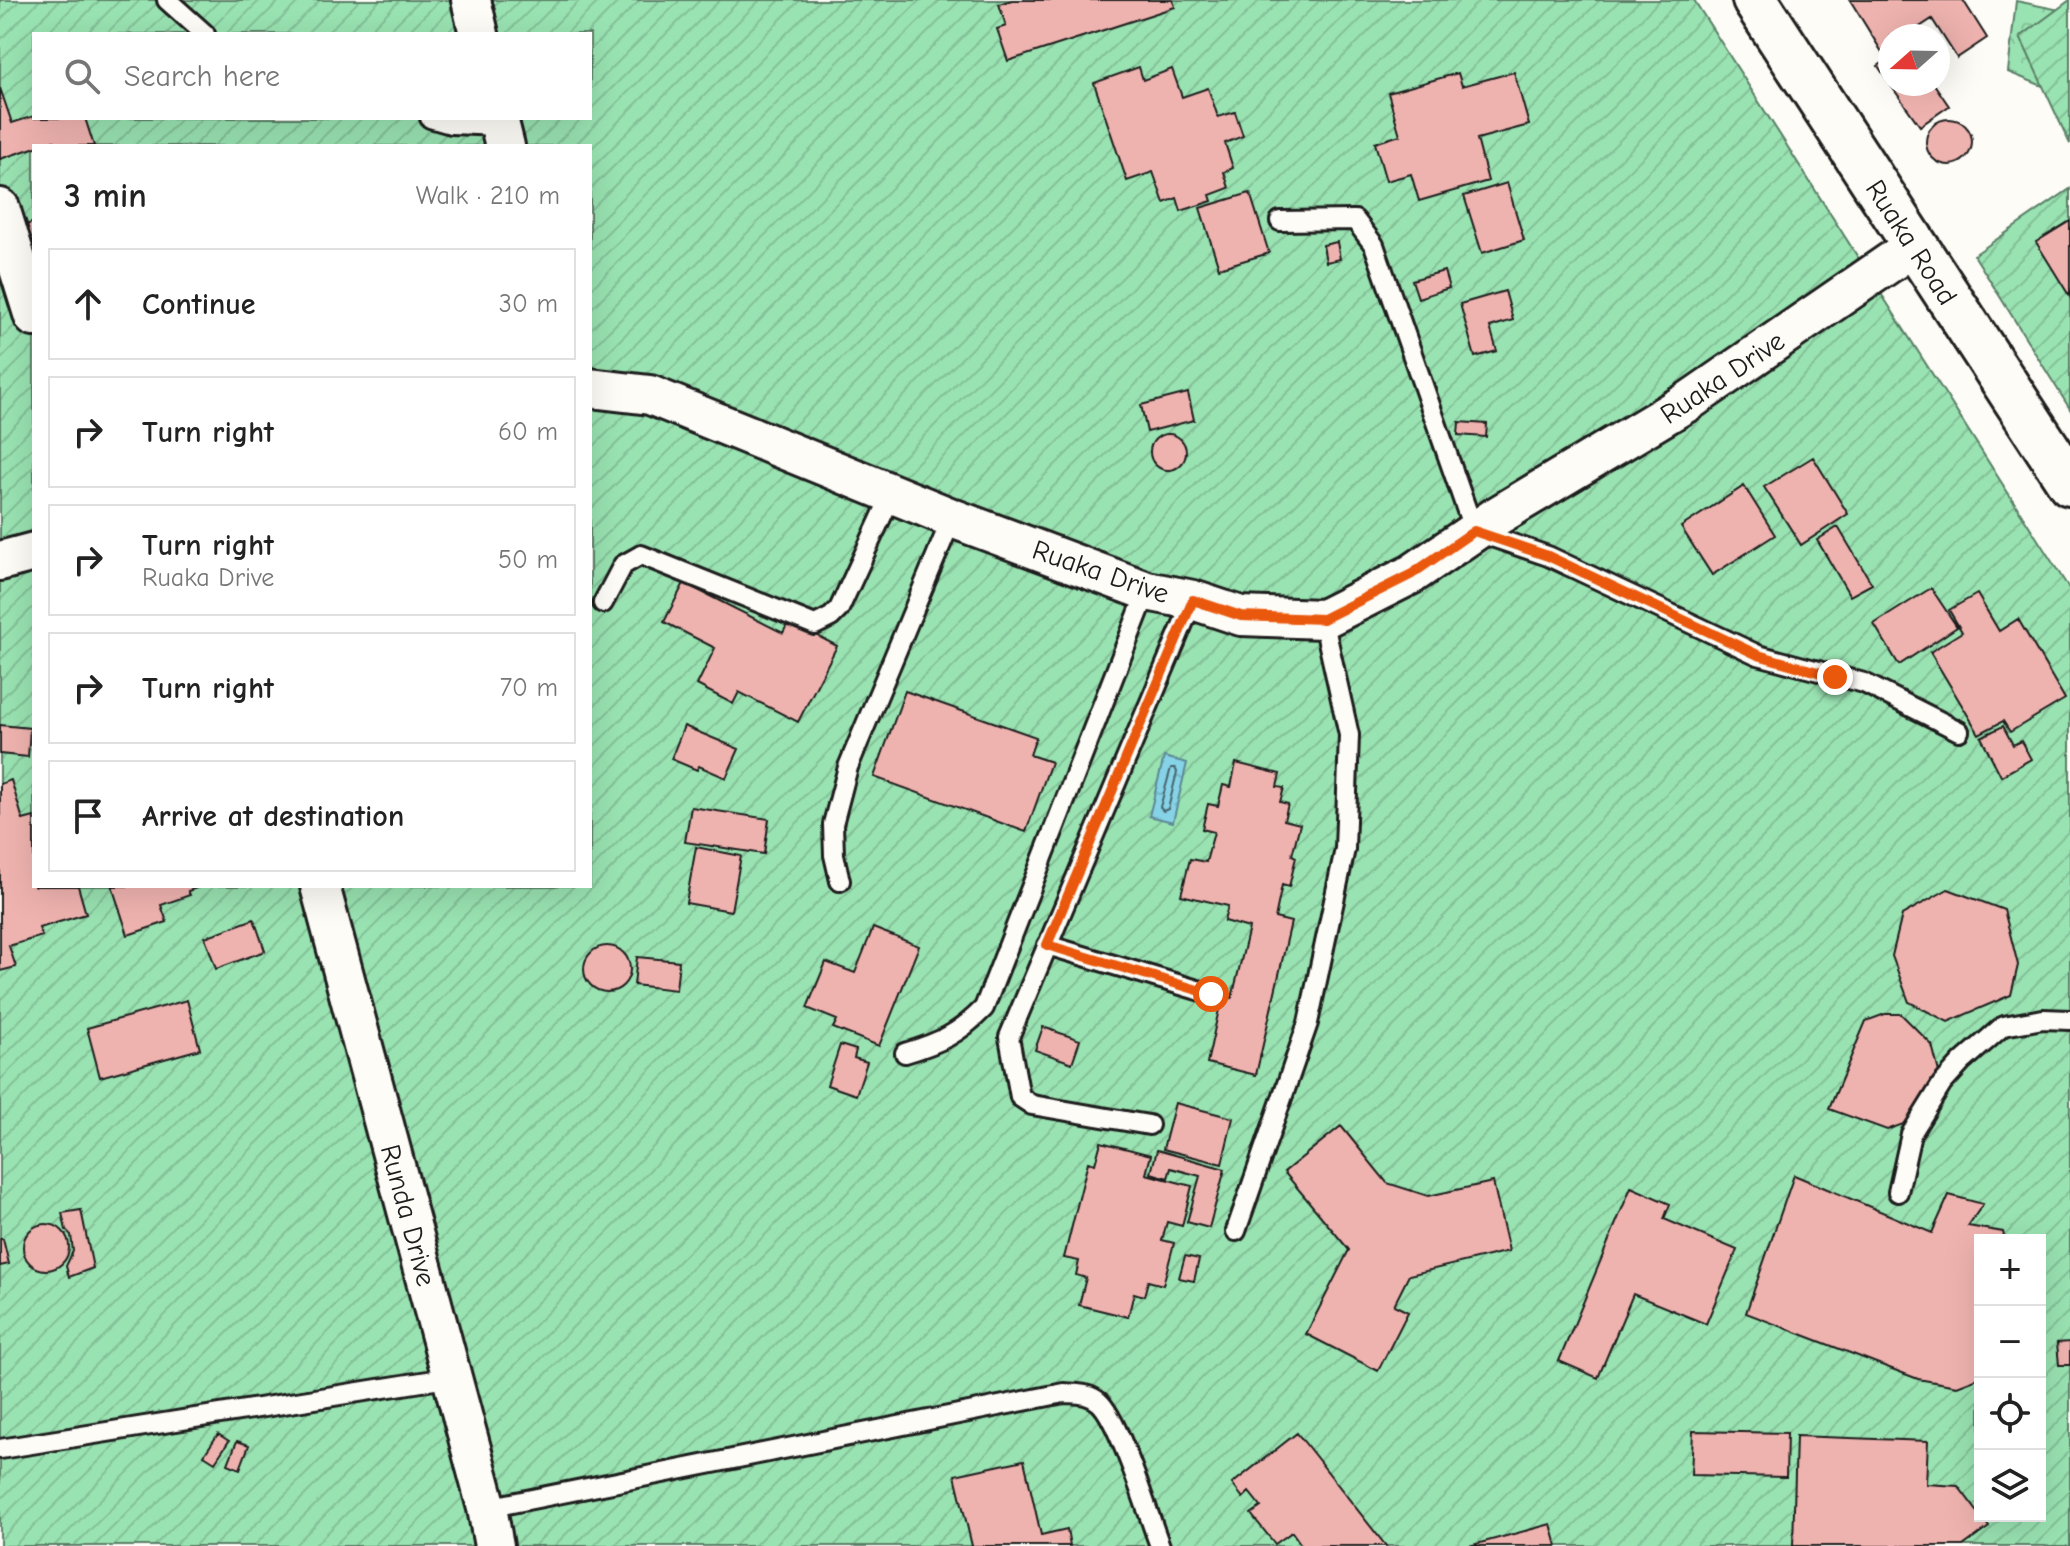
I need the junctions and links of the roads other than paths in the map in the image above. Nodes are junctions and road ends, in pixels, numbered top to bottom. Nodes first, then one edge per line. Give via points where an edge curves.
1 (167, 0) edge
2 (471, 0) edge
3 (1755, 0) edge
4 (203, 32) edge
5 (479, 32) edge
6 (437, 120) edge
7 (501, 130) edge
8 (0, 208) edge
9 (1280, 221) dead end
10 (1914, 246) junction
11 (32, 311) edge
12 (592, 388) edge
13 (2070, 483) edge
14 (892, 494) junction
15 (952, 518) junction
16 (1474, 531) junction
17 (32, 553) edge
18 (0, 561) edge
19 (1147, 591) junction
20 (1193, 600) junction
21 (603, 603) dead end
22 (1323, 619) junction
23 (1959, 731) dead end
24 (840, 881) dead end
25 (321, 888) edge
26 (1047, 945) junction
27 (1211, 994) dead end
28 (2070, 1020) edge
29 (905, 1053) dead end
30 (1149, 1125) dead end
31 (1898, 1192) dead end
32 (1236, 1231) dead end
33 (453, 1377) junction
34 (0, 1449) edge
35 (487, 1508) junction
36 (494, 1546) edge
37 (1160, 1546) edge

1 - 4 lane
2 - 5 street
3 - 10 street, Ruaka Road
6 - 7 lane
8 - 11 street
9 - 16 lane via 1355,220 1374,245
10 - 13 street, Ruaka Road
10 - 16 street, Ruaka Drive via 1689,401
12 - 14 street, Ruaka Drive via 650,395
14 - 15 street, Ruaka Drive
14 - 21 lane via 839,609 815,625 641,555 623,565
15 - 19 street, Ruaka Drive
15 - 24 lane via 848,767 833,824
16 - 22 street, Ruaka Drive via 1412,574
16 - 23 lane via 1548,556 1758,655 1864,683
17 - 18 street
19 - 20 street, Ruaka Drive
19 - 29 lane via 984,1008 936,1044
20 - 22 street, Ruaka Drive via 1241,616
20 - 26 lane
22 - 32 lane via 1349,735 1345,849 1308,1023
25 - 33 street, Runda Drive
26 - 27 lane
26 - 30 lane via 1009,1037 1020,1097 1032,1105
28 - 31 lane via 2003,1026 1962,1062 1911,1134
33 - 34 lane
33 - 35 street, Runda Drive
35 - 36 street, Runda Drive
35 - 37 lane via 1064,1393 1089,1395 1114,1422

